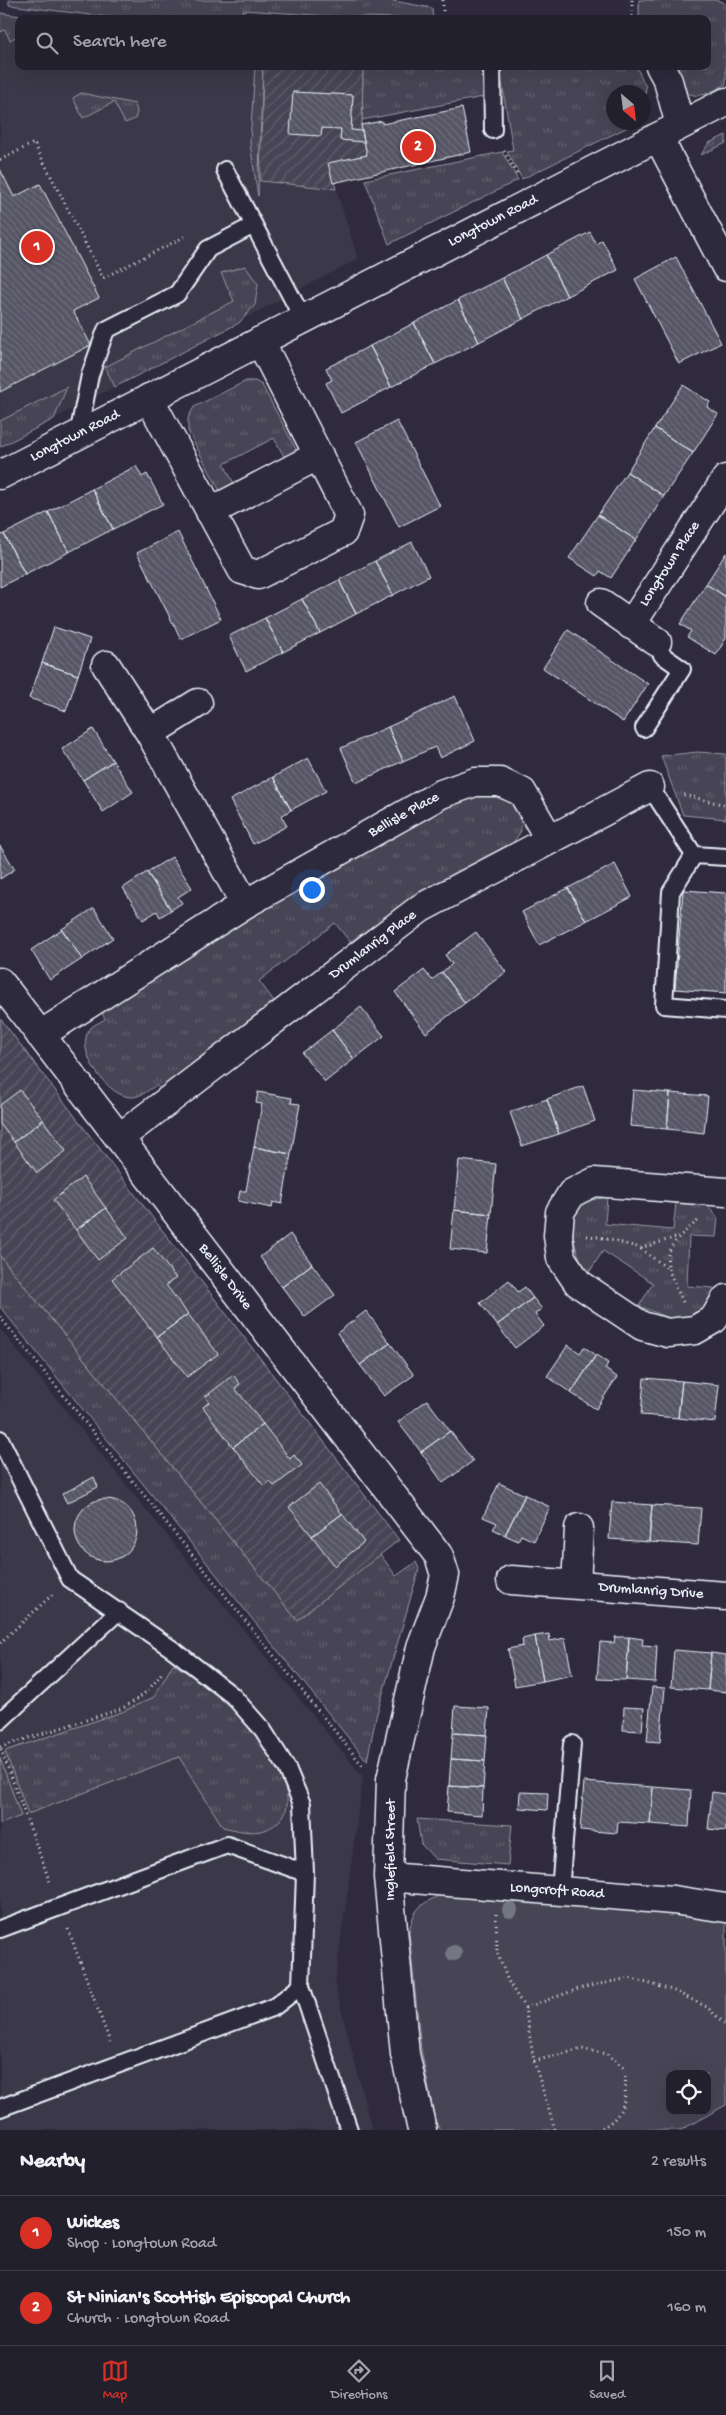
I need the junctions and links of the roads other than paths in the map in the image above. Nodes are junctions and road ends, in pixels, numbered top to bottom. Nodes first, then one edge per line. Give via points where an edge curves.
1 (492, 70) edge
2 (662, 70) edge
3 (726, 102) edge
4 (493, 130) road end
5 (669, 131) junction
6 (225, 170) dead end
7 (254, 225) junction
8 (726, 267) edge
9 (303, 319) junction
10 (260, 341) junction
11 (150, 398) junction
12 (78, 435) junction
13 (319, 455) junction
14 (0, 475) edge
15 (726, 479) edge
16 (210, 512) junction
17 (601, 603) dead end
18 (631, 624) junction
19 (657, 642) joint
20 (106, 665) dead end
21 (198, 704) dead end
22 (644, 728) dead end
23 (150, 733) junction
24 (650, 787) joint
25 (550, 840) junction
26 (694, 855) junction
27 (726, 858) edge
28 (245, 904) junction
29 (0, 982) edge
30 (726, 1010) edge
31 (40, 1035) junction
32 (119, 1138) junction
33 (726, 1192) edge
34 (726, 1299) edge
35 (0, 1439) edge
36 (579, 1528) dead end
37 (445, 1575) joint
38 (511, 1580) dead end
39 (576, 1585) junction
40 (726, 1596) edge
41 (119, 1611) junction
42 (0, 1721) edge
43 (572, 1744) dead end
44 (305, 1874) junction
45 (388, 1877) junction
46 (560, 1891) junction
47 (726, 1908) edge
48 (0, 1929) edge
49 (302, 1986) junction
50 (0, 2108) edge
51 (349, 2130) edge
52 (422, 2130) edge

1 - 4 lane
2 - 5 street via 668,81
3 - 5 street, Longtown Road
5 - 8 street
5 - 9 street, Longtown Road
6 - 7 lane
7 - 9 lane
7 - 12 lane via 208,249 177,294 106,330 90,375
9 - 10 street, Longtown Road
10 - 11 street, Longtown Road
10 - 13 street
11 - 12 street, Longtown Road
11 - 16 street
12 - 14 street, Longtown Road
13 - 16 street
13 - 16 street via 349,515 343,532 258,575 242,570
15 - 18 street, Longtown Place
17 - 18 street
18 - 19 street
19 - 22 lane via 662,656 682,669
20 - 23 street
21 - 23 street
23 - 28 street
24 - 25 street, Drumlanrig Place
24 - 26 lane
25 - 28 street, Bellisle Place via 522,792 500,782 475,782 441,794
25 - 32 street, Drumlanrig Place via 421,908
26 - 27 lane
26 - 30 lane via 671,892 664,1005
28 - 31 street, Bellisle Place
29 - 31 street, Bellisle Drive
31 - 32 street, Bellisle Drive
32 - 37 street, Bellisle Drive via 439,1556
33 - 34 street via 594,1182 572,1193 560,1212 558,1235 561,1258 578,1283 642,1326 668,1332 695,1330 714,1320
35 - 41 lane via 70,1579
36 - 39 street
37 - 45 street, Inglefield Street via 421,1648 391,1779
38 - 39 street, Drumlanrig Drive
39 - 40 street, Drumlanrig Drive
41 - 42 lane
41 - 44 lane via 233,1696 263,1730 287,1768 302,1804
43 - 46 lane
44 - 48 lane via 227,1845
44 - 49 lane
45 - 46 street, Longcroft Road
45 - 52 street, Inglefield Street via 405,2054
46 - 47 street, Longcroft Road via 673,1900
49 - 50 lane via 274,2007
49 - 51 lane

